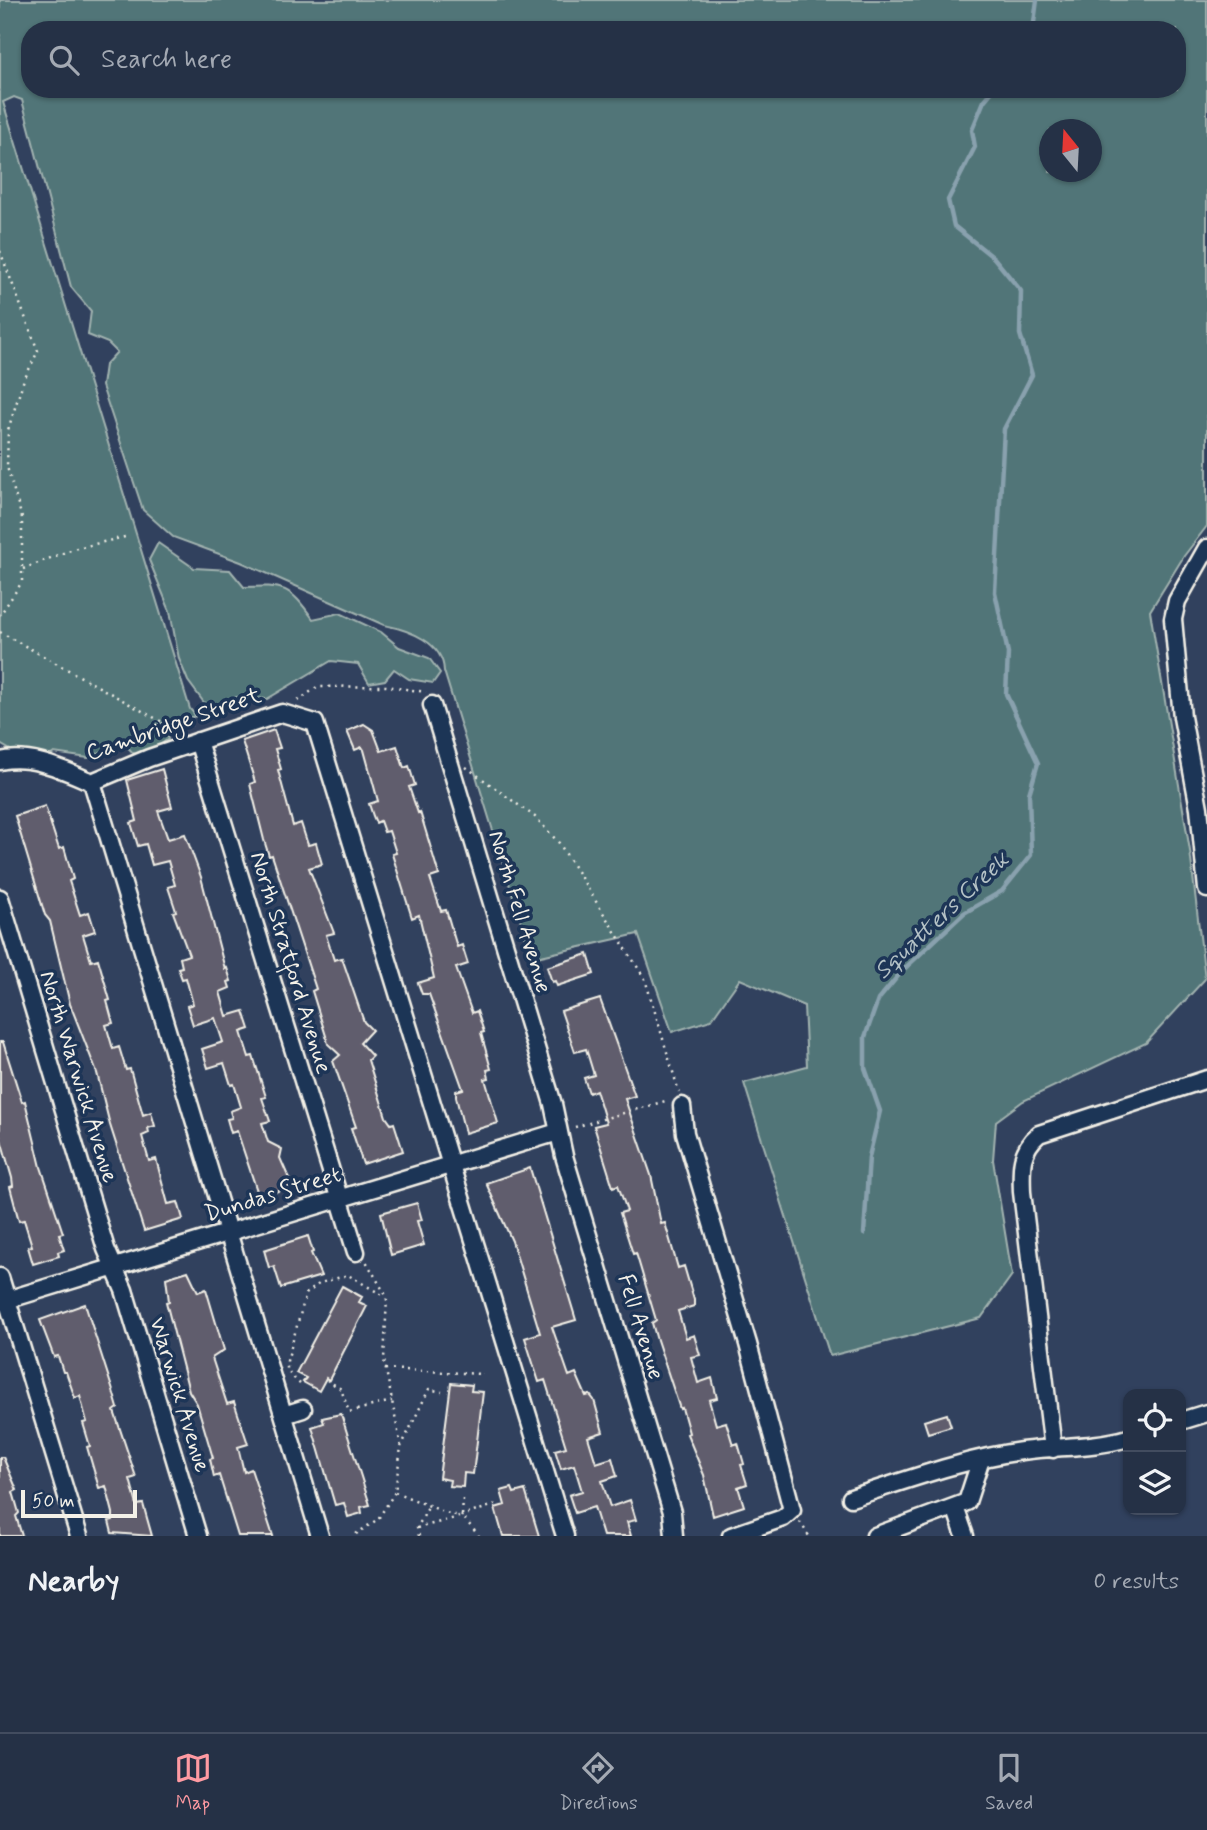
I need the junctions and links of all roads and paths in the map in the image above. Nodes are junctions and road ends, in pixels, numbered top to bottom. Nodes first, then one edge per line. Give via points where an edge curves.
1 (0, 251) edge
2 (125, 537) dead end
3 (1207, 548) edge
4 (23, 569) junction
5 (0, 615) edge
6 (0, 632) edge
7 (430, 699) joint
8 (282, 713) junction
9 (195, 733) junction
10 (0, 761) edge
11 (461, 763) dead end
12 (92, 782) junction
13 (1207, 889) edge
14 (0, 898) edge
15 (1207, 1079) edge
16 (682, 1106) junction
17 (564, 1131) junction
18 (452, 1165) junction
19 (338, 1199) junction
20 (229, 1231) junction
21 (356, 1252) joint
22 (113, 1268) junction
23 (0, 1277) edge
24 (387, 1297) junction
25 (3, 1301) edge
26 (385, 1369) junction
27 (483, 1374) dead end
28 (327, 1380) dead end
29 (300, 1384) dead end
30 (442, 1392) dead end
31 (392, 1401) junction
32 (303, 1409) dead end
33 (1207, 1413) edge
34 (284, 1415) junction
35 (1186, 1419) edge
36 (1123, 1440) edge
37 (401, 1447) junction
38 (1053, 1449) junction
39 (981, 1459) junction
40 (395, 1492) junction
41 (851, 1498) dead end
42 (463, 1499) dead end
43 (430, 1504) junction
44 (497, 1504) dead end
45 (955, 1507) junction
46 (462, 1516) junction
47 (417, 1528) junction
48 (356, 1534) dead end
49 (79, 1536) edge
50 (198, 1536) edge
51 (320, 1536) edge
52 (419, 1536) edge
53 (479, 1536) edge
54 (565, 1536) edge
55 (674, 1536) edge
56 (731, 1536) edge
57 (875, 1536) edge
58 (965, 1536) edge

1 - 4 path via 38,351 8,430 7,467 22,518
2 - 4 path via 73,549
3 - 13 street via 1177,601 1173,620
4 - 5 path via 22,582
6 - 9 path via 162,722
7 - 8 path via 386,686 317,687
7 - 17 street, North Fell Avenue
8 - 9 street, Cambridge Street
8 - 18 street via 315,723
9 - 12 street, Cambridge Street
9 - 19 street, North Stratford Avenue
10 - 12 street, Cambridge Street via 45,763
11 - 16 path via 535,817 559,843 645,979
12 - 20 street
14 - 22 street, North Warwick Avenue
15 - 38 street via 1039,1134 1024,1153 1022,1192
16 - 17 path via 668,1099
16 - 56 street via 685,1133 792,1510 783,1518
17 - 18 street, Dundas Street
17 - 55 street, Fell Avenue via 672,1512
18 - 19 street, Dundas Street
18 - 54 street via 501,1352
19 - 20 street, Dundas Street
19 - 21 street, North Stratford Avenue
20 - 22 street, Dundas Street
20 - 34 street via 262,1326
21 - 24 path via 369,1264
22 - 25 street, Dundas Street
22 - 50 street, Warwick Avenue via 124,1290
23 - 25 street
24 - 26 path
24 - 29 path via 348,1275 320,1283 306,1294 287,1362 287,1371
25 - 49 street
26 - 27 path
26 - 31 path
28 - 31 path via 341,1389 349,1412
30 - 37 path via 429,1389
31 - 37 path
32 - 34 street
33 - 35 street
34 - 51 street
36 - 38 street via 1102,1446
37 - 40 path
38 - 39 street
39 - 41 street
39 - 45 street via 967,1502
40 - 43 path
40 - 48 path via 379,1519
42 - 46 path
43 - 46 path
43 - 47 path
44 - 46 path
45 - 57 street
45 - 58 street
46 - 47 path
46 - 53 path
47 - 52 path

